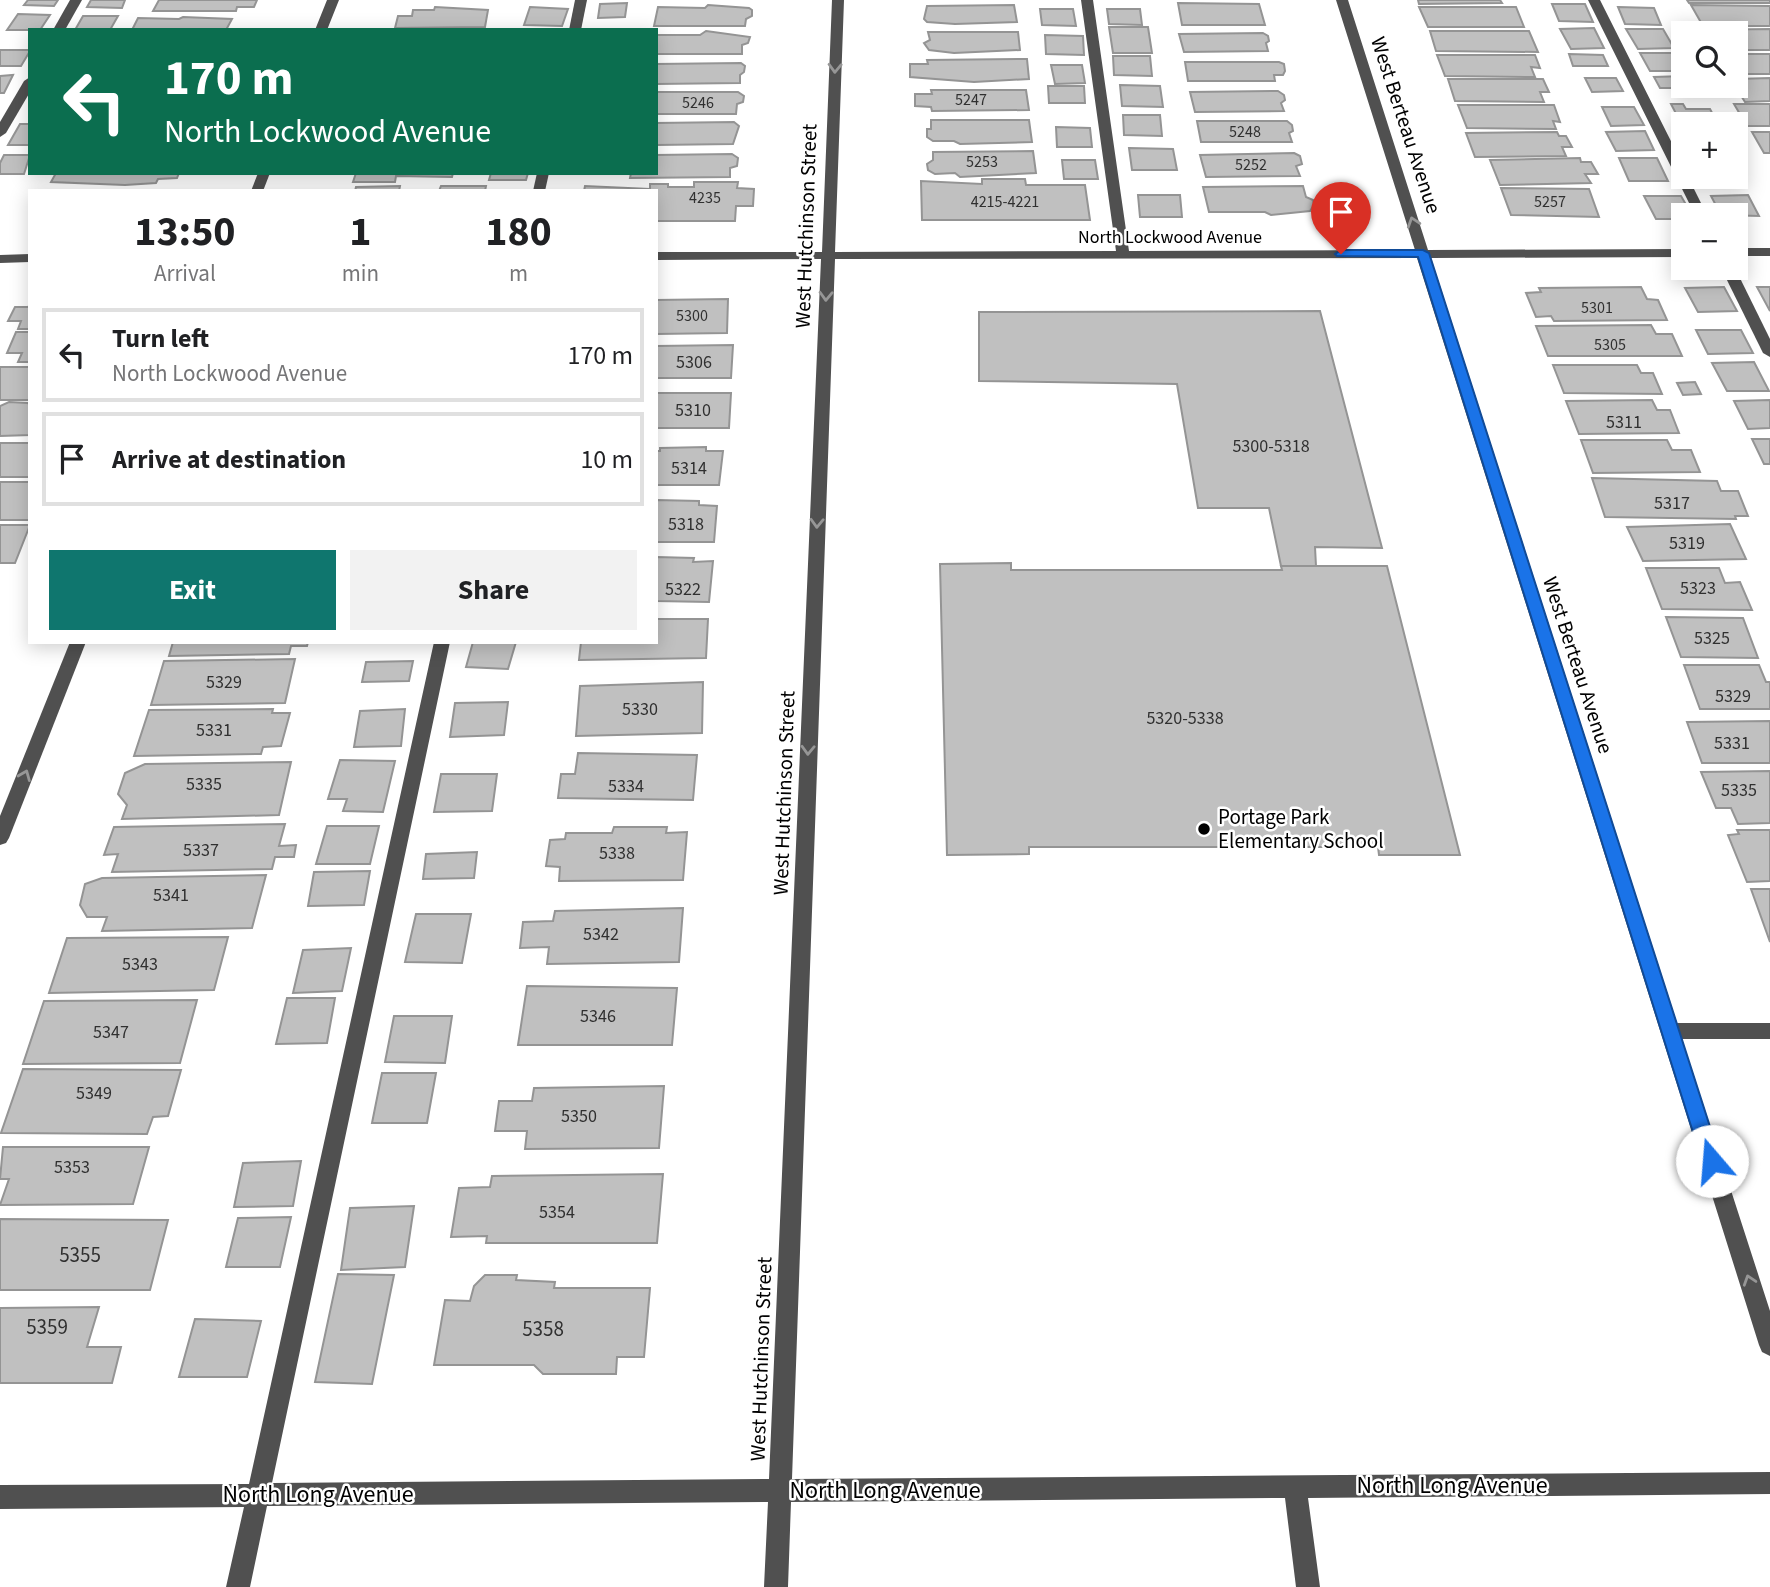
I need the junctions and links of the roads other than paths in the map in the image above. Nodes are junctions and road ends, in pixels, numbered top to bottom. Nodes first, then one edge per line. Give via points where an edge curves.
1 (76, 0) edge
2 (333, 0) edge
3 (581, 0) edge
4 (838, 0) edge
5 (1087, 0) edge
6 (1342, 0) edge
7 (1594, 0) edge
8 (60, 28) edge
9 (322, 28) edge
10 (575, 28) edge
11 (28, 84) edge
12 (0, 133) edge
13 (1695, 203) edge
14 (1748, 252) edge
15 (1770, 252) edge
16 (1423, 253) junction
17 (1671, 253) edge
18 (1123, 255) junction
19 (658, 256) edge
20 (828, 256) junction
21 (0, 258) edge
22 (28, 258) edge
23 (1734, 280) edge
24 (1770, 353) edge
25 (77, 644) edge
26 (442, 644) edge
27 (0, 838) edge
28 (1670, 1031) junction
29 (1770, 1031) edge
30 (1770, 1345) edge
31 (1770, 1483) edge
32 (1295, 1486) junction
33 (779, 1490) junction
34 (257, 1495) junction
35 (0, 1497) edge
36 (238, 1587) edge
37 (776, 1587) edge
38 (1308, 1587) edge

1 - 8 street
2 - 9 street
3 - 10 street
4 -> 20 street, West Hutchinson Street
5 - 18 street
16 -> 6 street, West Berteau Avenue
7 - 13 street
11 - 12 street
14 - 15 street
16 - 17 street, North Lockwood Avenue
16 - 18 street, North Lockwood Avenue
16 - 28 street, West Berteau Avenue
18 - 20 street, North Lockwood Avenue
19 - 20 street, North Lockwood Avenue
20 -> 33 street, West Hutchinson Street
21 - 22 street
23 - 24 street
27 -> 25 street
26 - 34 street
28 - 29 street
30 -> 28 street, West Berteau Avenue
31 - 32 street, North Long Avenue
32 - 33 street, North Long Avenue
32 - 38 street
33 - 34 street, North Long Avenue
33 - 37 street, West Hutchinson Street
34 - 35 street, North Long Avenue
34 - 36 street

